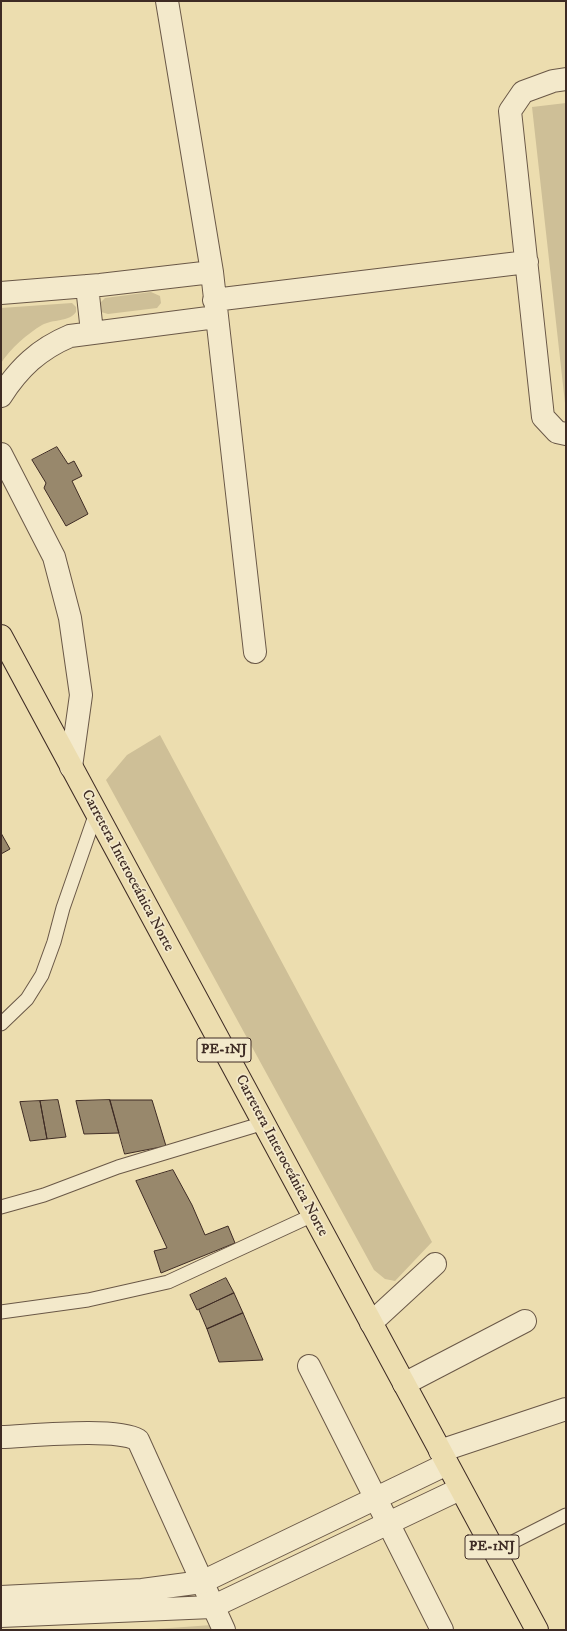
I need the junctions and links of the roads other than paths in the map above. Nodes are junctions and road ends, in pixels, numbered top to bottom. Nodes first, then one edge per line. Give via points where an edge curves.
1 (167, 1) edge
2 (566, 79) edge
3 (527, 262) junction
4 (212, 272) junction
5 (87, 286) junction
6 (1, 293) edge
7 (215, 308) junction
8 (92, 332) junction
9 (1, 396) edge
10 (566, 434) edge
11 (1, 454) edge
12 (1, 636) edge
13 (255, 652) dead end
14 (71, 767) junction
15 (96, 813) junction
16 (1, 1024) edge
17 (264, 1123) junction
18 (1, 1207) edge
19 (313, 1215) junction
20 (435, 1264) dead end
21 (1, 1312) edge
22 (525, 1321) dead end
23 (371, 1323) junction
24 (309, 1366) dead end
25 (404, 1384) junction
26 (566, 1409) edge
27 (1, 1437) edge
28 (444, 1458) junction
29 (460, 1489) junction
30 (376, 1499) junction
31 (566, 1515) edge
32 (388, 1524) junction
33 (494, 1551) junction
34 (202, 1582) junction
35 (1, 1596) edge
36 (212, 1607) junction
37 (1, 1616) edge
38 (224, 1630) edge
39 (442, 1630) edge
40 (537, 1630) edge

1 - 4 street
2 - 3 street via 552,81 522,92 510,111
3 - 7 street
3 - 10 street via 544,417 557,432
4 - 5 street
4 - 7 street
5 - 6 street
5 - 8 street
7 - 8 street
7 - 13 street
8 - 9 street via 70,336 41,350 19,372
11 - 14 street via 54,557 70,618 81,694
12 - 14 highway, Carretera Interoceánica Norte / PE-1NJ
14 - 15 highway, Carretera Interoceánica Norte / PE-1NJ
15 - 16 lane via 42,975 27,999
15 - 17 highway, Carretera Interoceánica Norte / PE-1NJ
17 - 18 lane via 118,1166 44,1195
17 - 19 highway, Carretera Interoceánica Norte / PE-1NJ
19 - 21 lane via 168,1282 88,1300
19 - 23 highway, Carretera Interoceánica Norte / PE-1NJ
20 - 23 street
22 - 25 street
23 - 25 highway, Carretera Interoceánica Norte / PE-1NJ
24 - 30 street
25 - 28 highway, Carretera Interoceánica Norte / PE-1NJ
26 - 28 street
27 - 34 street via 112,1433 125,1434 138,1440
28 - 29 highway, PE-1NJ
28 - 30 street
29 - 32 street
29 - 33 highway, PE-1NJ
30 - 32 street
30 - 34 street
31 - 33 lane
32 - 36 street
32 - 39 street
33 - 40 highway, PE-1NJ
34 - 35 street via 142,1590
34 - 36 street
36 - 37 street
36 - 38 street

